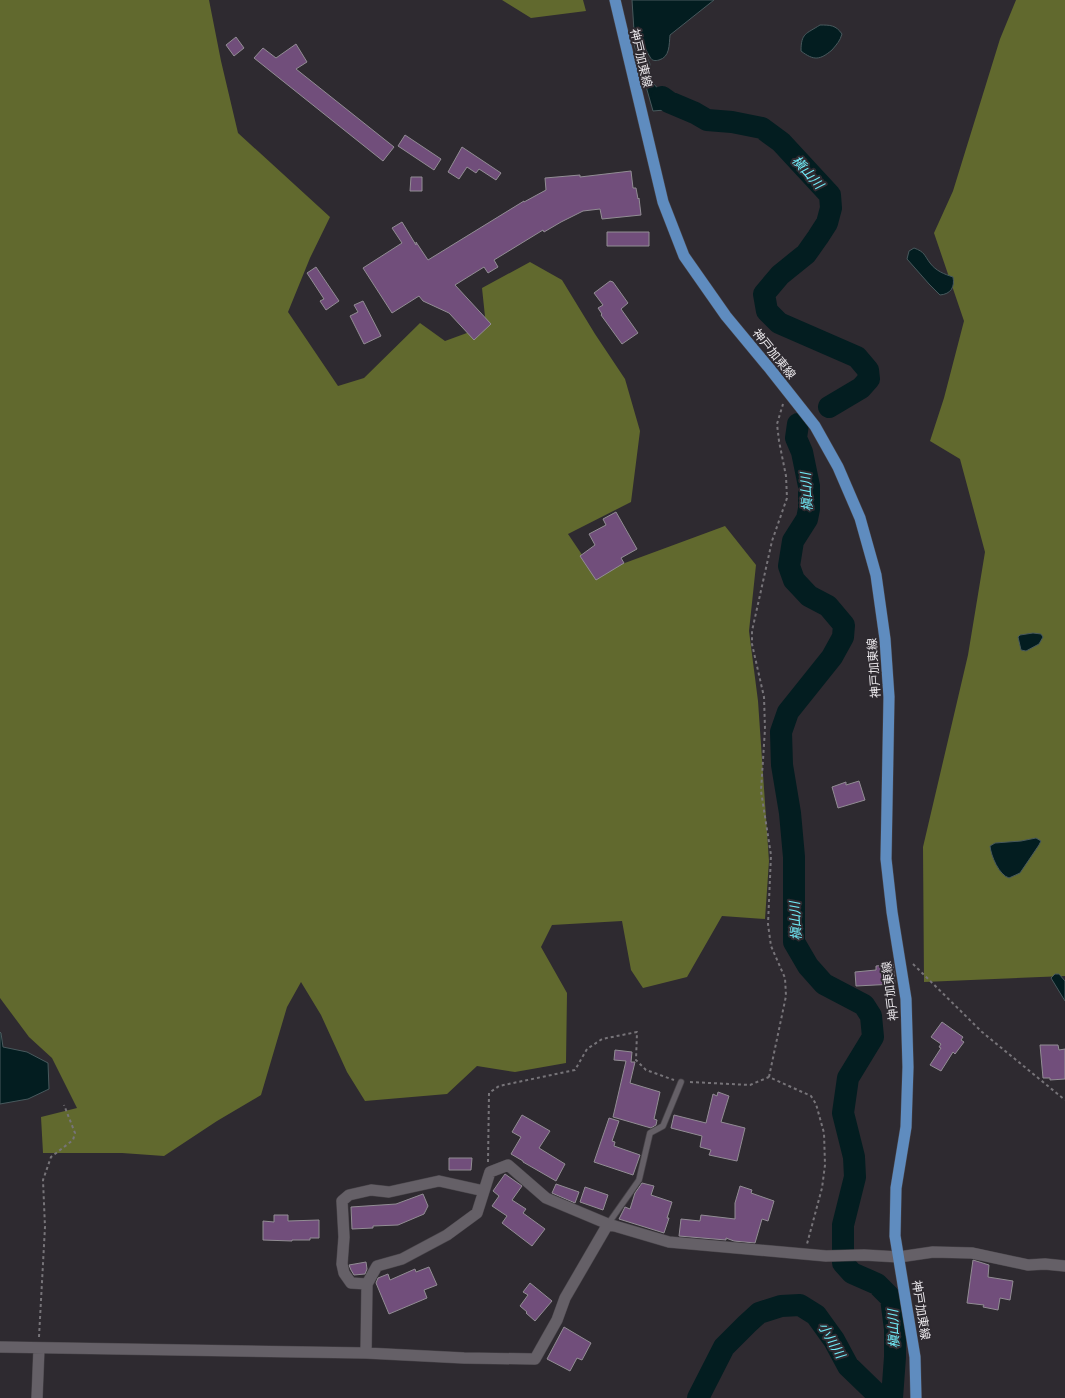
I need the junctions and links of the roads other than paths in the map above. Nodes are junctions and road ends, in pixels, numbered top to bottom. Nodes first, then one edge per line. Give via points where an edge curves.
1 (614, 0) edge
2 (681, 1082) road end
3 (484, 1190) junction
4 (608, 1224) junction
5 (899, 1257) junction
6 (1065, 1266) edge
7 (367, 1284) junction
8 (0, 1347) edge
9 (38, 1348) junction
10 (366, 1353) junction
11 (37, 1398) edge
12 (916, 1398) edge

1 - 5 main road, 神戸加東線 via 663,202 684,256 726,316 815,426 838,467 860,518 876,575 885,640 889,697 886,859 906,999 906,1127 896,1188 896,1236
2 - 4 lane via 663,1126 650,1133 639,1180
3 - 4 street via 490,1172 508,1165 546,1198
3 - 7 street via 477,1213 447,1235 402,1259 377,1266
3 - 7 street via 439,1181 389,1192 371,1190 349,1195 342,1201 342,1264 344,1273 351,1283
4 - 5 street via 669,1242 826,1256
4 - 10 street via 565,1298 557,1320 535,1359
5 - 6 street via 933,1252 972,1253 1028,1265
5 - 12 main road, 神戸加東線 via 915,1357
7 - 10 street
8 - 9 street
9 - 10 street
9 - 11 street

